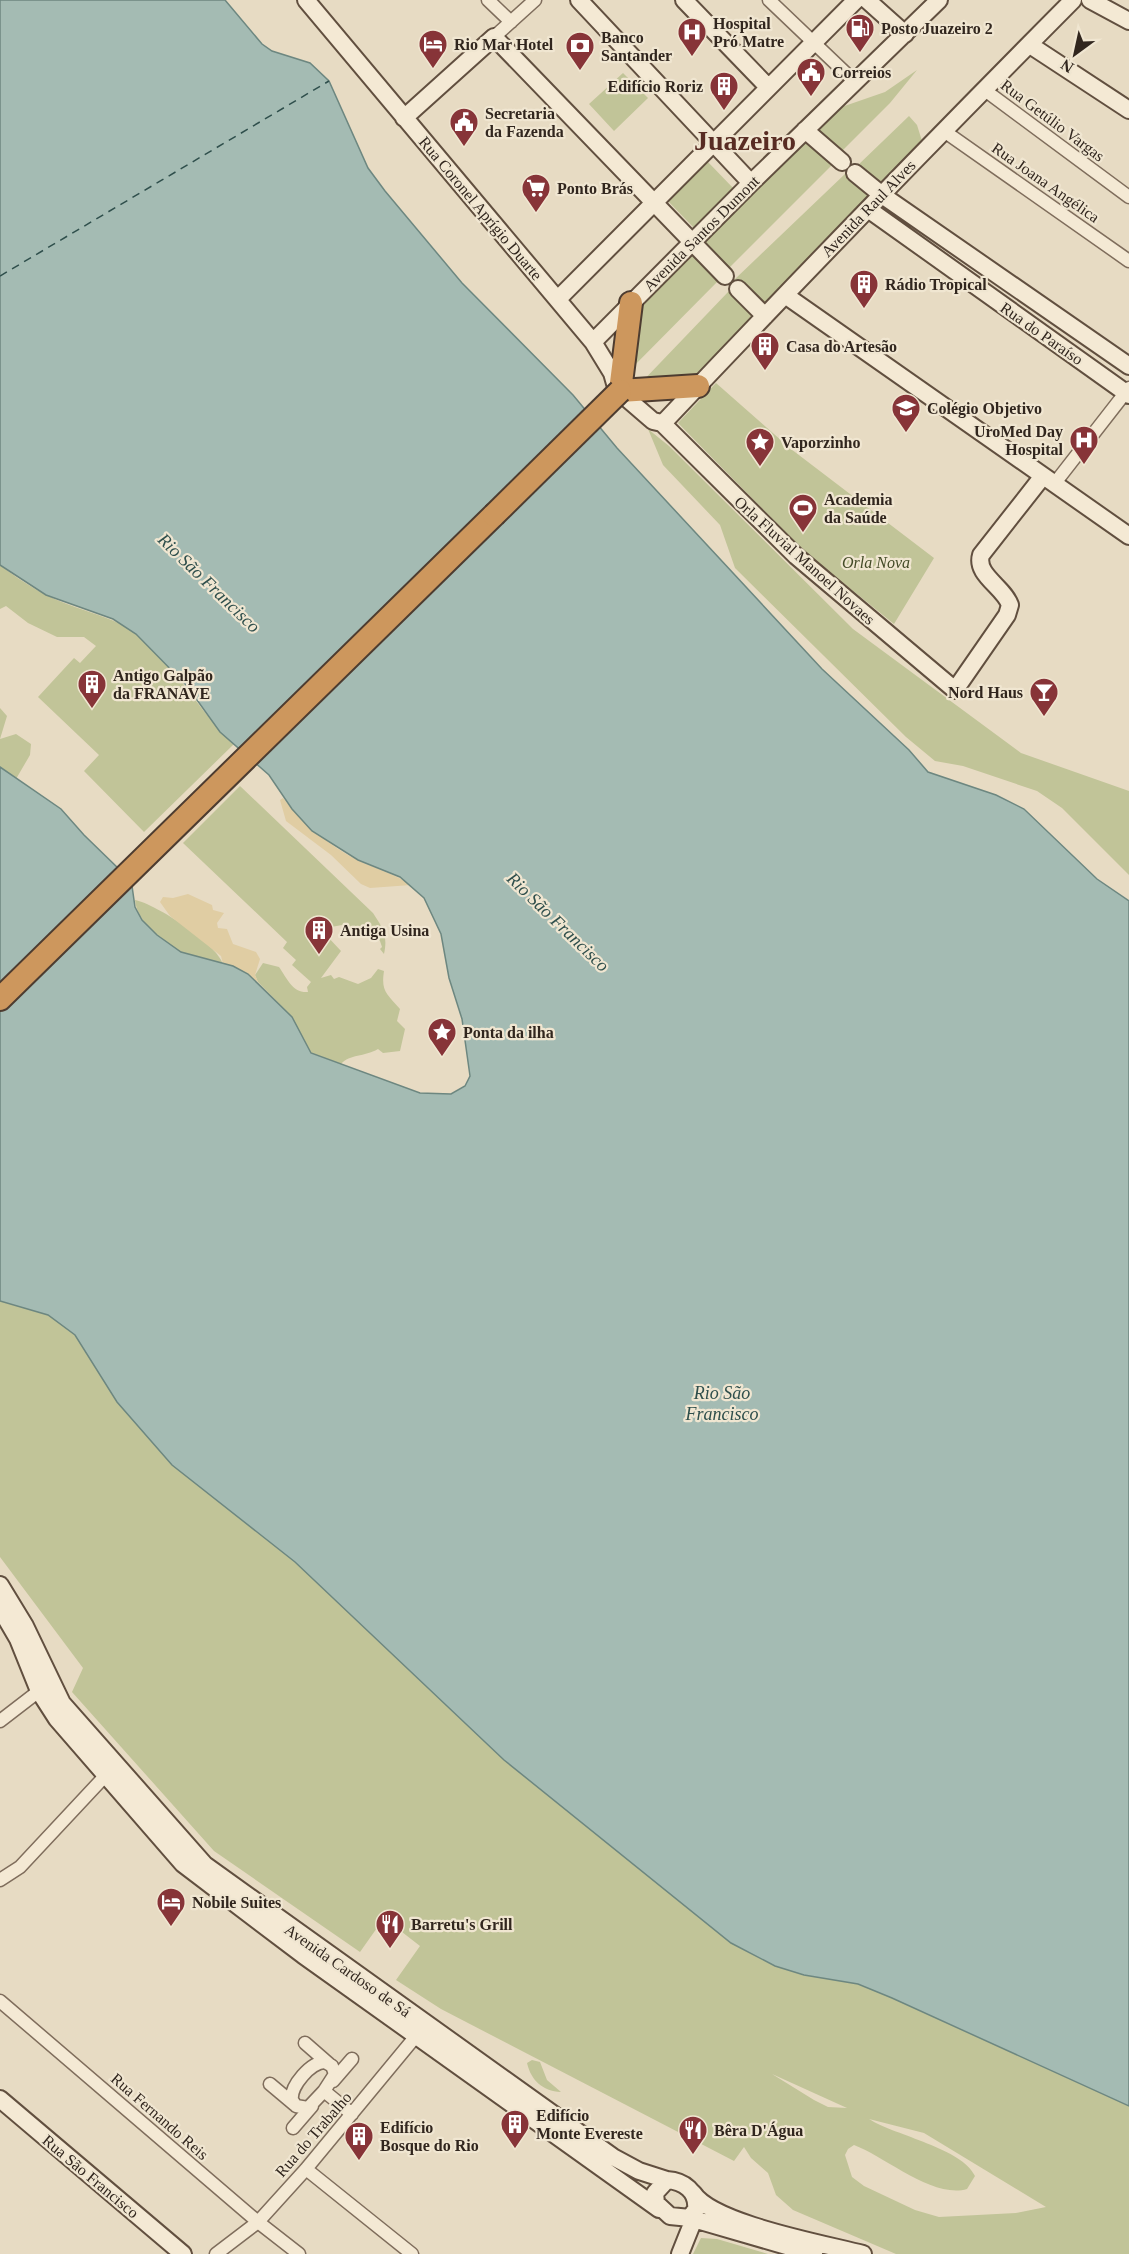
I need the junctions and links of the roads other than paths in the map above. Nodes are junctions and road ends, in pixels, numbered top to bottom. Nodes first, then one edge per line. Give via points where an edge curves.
1 (306, 0) edge
2 (489, 0) edge
3 (535, 0) edge
4 (579, 0) edge
5 (684, 0) edge
6 (769, 0) edge
7 (856, 0) edge
8 (867, 0) edge
9 (939, 0) edge
10 (1073, 0) edge
11 (1090, 0) edge
12 (511, 21) junction
13 (1129, 21) edge
14 (905, 34) junction
15 (494, 37) junction
16 (814, 44) junction
17 (1029, 45) junction
18 (855, 82) junction
19 (768, 87) junction
20 (986, 91) junction
21 (1129, 110) edge
22 (404, 118) junction
23 (805, 130) junction
24 (944, 130) junction
25 (712, 143) junction
26 (842, 162) dead end
27 (855, 173) dead end
28 (751, 183) junction
29 (882, 195) junction
30 (1129, 196) edge
31 (652, 202) junction
32 (868, 209) junction
33 (692, 244) junction
34 (1129, 261) edge
35 (725, 276) dead end
36 (738, 289) dead end
37 (785, 295) junction
38 (558, 299) junction
39 (629, 312) junction
40 (765, 316) junction
41 (593, 342) junction
42 (1129, 366) edge
43 (693, 388) junction
44 (618, 389) junction
45 (1128, 392) edge
46 (664, 421) junction
47 (1049, 479) junction
48 (1129, 536) edge
49 (0, 999) edge
50 (0, 1585) edge
51 (0, 1608) edge
52 (39, 1691) junction
53 (0, 1721) edge
54 (106, 1775) junction
55 (0, 1880) edge
56 (0, 2001) edge
57 (421, 2029) junction
58 (305, 2043) dead end
59 (352, 2059) dead end
60 (329, 2064) junction
61 (270, 2084) dead end
62 (328, 2087) junction
63 (0, 2099) edge
64 (314, 2103) junction
65 (296, 2106) junction
66 (352, 2114) junction
67 (293, 2128) dead end
68 (306, 2169) junction
69 (667, 2180) junction
70 (693, 2193) junction
71 (659, 2209) junction
72 (258, 2222) junction
73 (689, 2226) junction
74 (183, 2254) edge
75 (216, 2254) edge
76 (299, 2254) edge
77 (412, 2254) edge
78 (680, 2254) edge
79 (814, 2254) edge
80 (863, 2254) edge

1 - 22 main road, Rua Coronel Aprígio Duarte
2 - 12 street
3 - 12 street
4 - 25 main road
5 - 19 main road
6 - 16 street
7 - 16 main road
8 - 14 main road
9 - 14 main road, Avenida Santos Dumont
10 - 17 main road, Avenida Raul Alves
11 - 13 main road
12 - 15 street
14 - 18 main road, Avenida Santos Dumont
15 - 22 main road
15 - 31 main road
16 - 18 street
16 - 19 main road
17 - 20 main road, Avenida Raul Alves
17 - 21 main road
18 - 23 main road, Avenida Santos Dumont
19 - 25 main road
20 - 24 main road, Avenida Raul Alves
20 - 30 street, Rua Getúlio Vargas
22 - 38 main road, Rua Coronel Aprígio Duarte
23 - 26 main road
23 - 28 main road, Avenida Santos Dumont
24 - 29 main road, Avenida Raul Alves
24 - 34 street, Rua Joana Angélica
25 - 28 main road
25 - 31 main road
27 - 29 main road, Rua do Paraíso
28 - 33 main road, Avenida Santos Dumont
29 - 32 main road, Avenida Raul Alves
29 - 42 main road, Rua do Paraíso
31 - 33 main road
31 - 38 main road
32 - 37 main road, Avenida Raul Alves
32 - 45 main road, Rua do Paraíso
33 - 35 main road
33 - 39 main road, Avenida Santos Dumont
36 - 40 main road
37 - 40 main road, Avenida Raul Alves
37 - 47 main road
38 - 41 main road, Rua Coronel Aprígio Duarte
39 - 41 main road, Avenida Santos Dumont
39 - 44 highway
40 - 43 main road, Avenida Raul Alves
41 - 44 main road, Rua Coronel Aprígio Duarte
43 - 44 highway
43 - 46 main road, Avenida Raul Alves
44 - 46 main road, Orla Fluvial Manoel Novaes via 653,421
44 - 49 highway, bridge via 494,514 474,518 401,592 392,613
45 - 47 street
46 - 47 main road, Orla Fluvial Manoel Novaes via 796,556 955,690 1010,605 1003,591 982,571 981,555
47 - 48 main road
50 - 57 main road, Avenida Cardoso de Sá via 25,1626 62,1703 191,1851
51 - 52 main road, Avenida Cardoso de Sá via 18,1639
52 - 53 street
52 - 54 main road, Avenida Cardoso de Sá via 57,1719
54 - 55 street via 20,1867
54 - 57 main road, Avenida Cardoso de Sá via 201,1880
56 - 72 street, Rua Fernando Reis
57 - 66 street, Rua do Trabalho
57 - 69 main road, Avenida Cardoso de Sá via 613,2157
57 - 71 main road, Avenida Cardoso de Sá
58 - 60 street
59 - 62 street
60 - 62 street via 335,2074
60 - 65 street via 313,2065 293,2089 291,2097
61 - 65 street
62 - 64 street
62 - 66 street
63 - 74 main road, Rua São Francisco
64 - 65 street via 308,2108
64 - 67 street
66 - 68 street, Rua do Trabalho
68 - 72 street, Rua do Trabalho
68 - 77 street
69 - 70 main road via 683,2184
69 - 71 main road via 655,2193
70 - 73 main road via 696,2209
70 - 80 main road via 712,2210 747,2224
71 - 73 main road
72 - 75 street, Rua do Trabalho
72 - 76 street, Rua Fernando Reis
73 - 78 main road
73 - 79 main road

